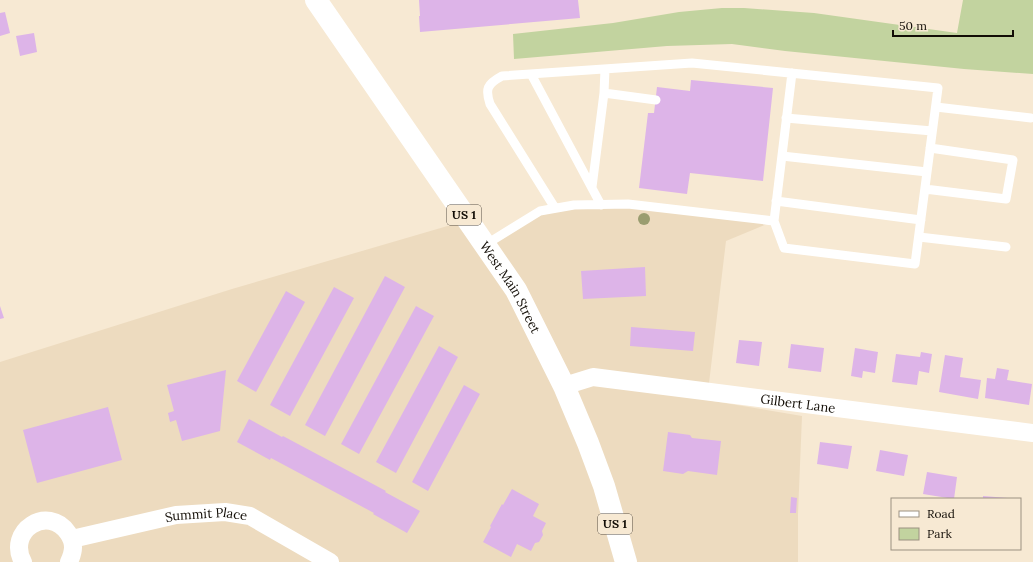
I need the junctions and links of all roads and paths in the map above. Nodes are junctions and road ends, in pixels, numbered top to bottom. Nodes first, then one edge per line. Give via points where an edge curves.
1 (316, 0) edge
2 (606, 70) junction
3 (792, 73) junction
4 (531, 74) junction
5 (604, 93) junction
6 (656, 100) dead end
7 (936, 106) junction
8 (786, 118) junction
9 (1031, 118) dead end
10 (932, 131) junction
11 (930, 148) junction
12 (782, 156) junction
13 (927, 172) junction
14 (592, 187) junction
15 (925, 189) junction
16 (776, 201) junction
17 (601, 204) junction
18 (555, 208) junction
19 (921, 220) junction
20 (774, 221) junction
21 (919, 237) junction
22 (485, 245) junction
23 (1006, 247) dead end
24 (564, 386) junction
25 (1033, 433) edge
26 (72, 539) junction
27 (23, 562) edge
28 (69, 562) edge
29 (330, 562) edge
30 (626, 562) edge

1 - 22 main road, West Main Street / US 1
2 - 3 lane via 692,64
2 - 4 lane
2 - 5 lane
3 - 7 lane via 938,88
3 - 8 lane
4 - 14 lane
4 - 18 lane via 502,76 488,87 487,95 490,104
5 - 6 lane
5 - 14 lane
7 - 9 lane
7 - 10 lane
8 - 10 lane
8 - 12 lane
10 - 11 lane
11 - 13 lane
11 - 15 lane via 1013,160 1006,199
12 - 13 lane
12 - 16 lane
13 - 15 lane
14 - 17 lane
15 - 19 lane
16 - 19 lane
16 - 20 lane
17 - 18 lane
17 - 20 lane via 628,204
18 - 22 lane via 540,211
19 - 21 lane
20 - 21 lane via 784,248 915,264
21 - 23 lane
22 - 24 main road, West Main Street / US 1 via 516,290
24 - 25 street, Gilbert Lane via 594,377
24 - 30 main road, West Main Street / US 1 via 604,486
26 - 27 street via 64,526 53,521 32,524 20,538 19,550
26 - 28 street via 73,553
26 - 29 street, Summit Place via 176,514 225,512 250,516

